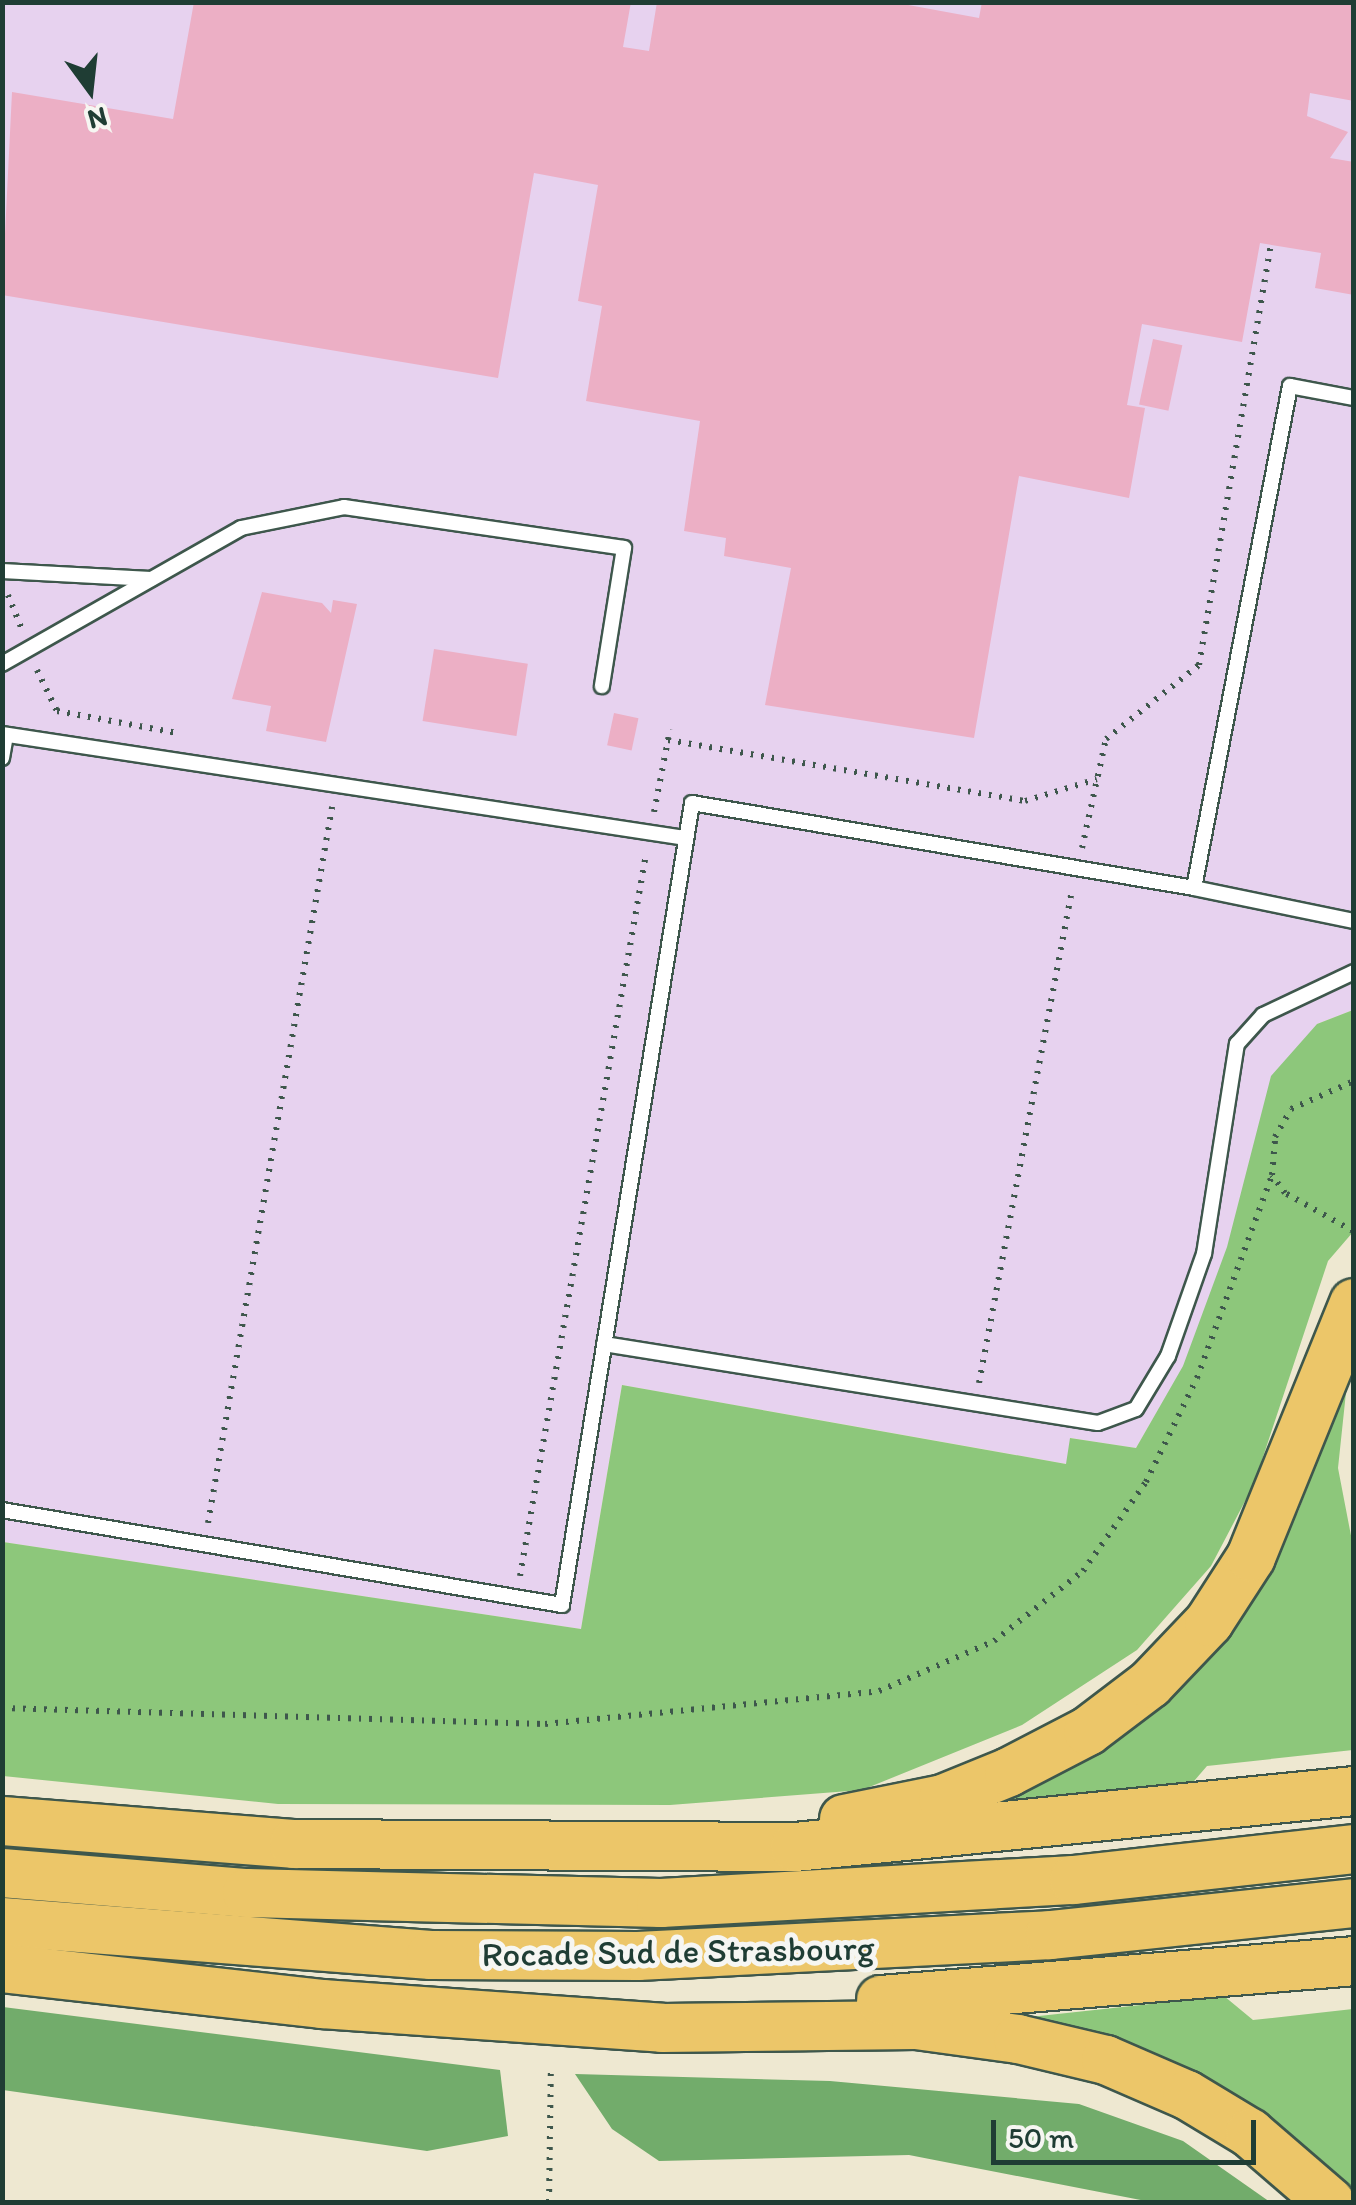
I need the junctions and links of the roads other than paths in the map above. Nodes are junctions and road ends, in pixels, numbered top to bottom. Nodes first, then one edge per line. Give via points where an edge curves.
1 (1354, 398) edge
2 (2, 571) edge
3 (152, 579) junction
4 (2, 664) edge
5 (602, 686) dead end
6 (4, 734) edge
7 (2, 758) edge
8 (686, 838) junction
9 (1194, 888) junction
10 (1354, 921) edge
11 (1354, 972) edge
12 (1354, 1303) edge
13 (604, 1344) junction
14 (2, 1510) edge
15 (1354, 1791) edge
16 (2, 1821) edge
17 (634, 1849) junction
18 (1354, 1849) edge
19 (2, 1873) edge
20 (1354, 1903) edge
21 (2, 1922) edge
22 (1354, 1961) edge
23 (2, 1968) edge
24 (322, 2004) junction
25 (1330, 2202) edge

1 - 9 lane via 1290,386
2 - 3 lane
3 - 4 lane
3 - 5 lane via 241,528 344,507 624,548
6 - 7 lane
6 - 8 lane
8 - 9 lane via 692,803
8 - 13 lane
9 - 10 lane
11 - 13 lane via 1263,1015 1236,1044 1204,1254 1168,1356 1136,1410 1098,1422
12 - 17 highway via 1251,1557 1209,1622 1150,1684 1088,1731 942,1799
13 - 14 lane via 562,1604
15 - 17 highway via 947,1838
16 - 17 highway via 294,1844
18 - 19 highway, Rocade Sud de Strasbourg via 1074,1880 661,1903 266,1894
20 - 21 highway, Rocade Sud de Strasbourg via 1050,1936 638,1956 318,1948
22 - 24 highway via 914,1998
23 - 24 highway
24 - 25 highway via 662,2028 916,2026 1018,2039 1106,2060 1187,2095 1250,2133

